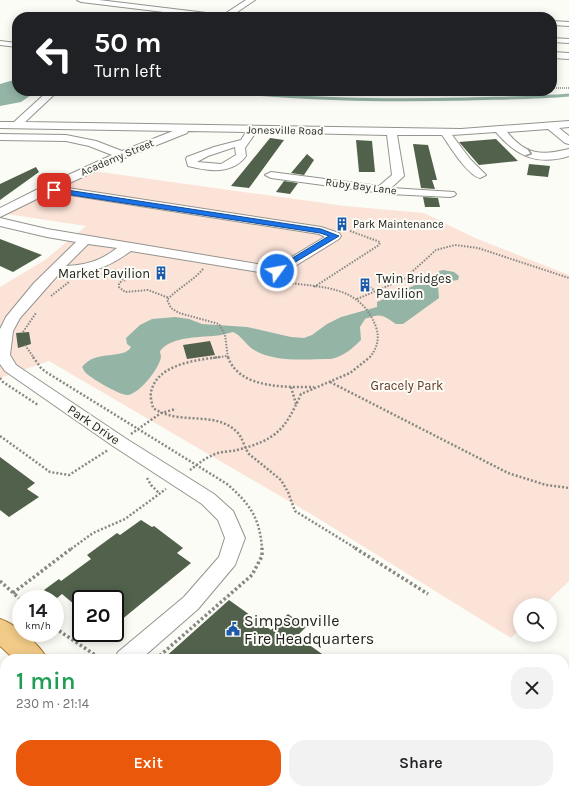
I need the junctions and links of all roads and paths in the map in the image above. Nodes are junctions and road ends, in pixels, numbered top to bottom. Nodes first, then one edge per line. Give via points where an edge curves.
1 (81, 0) edge
2 (251, 0) edge
3 (178, 12) edge
4 (233, 12) edge
5 (557, 23) edge
6 (569, 24) edge
7 (557, 40) edge
8 (569, 41) edge
9 (0, 43) edge
10 (12, 44) edge
11 (557, 55) edge
12 (569, 56) edge
13 (557, 88) edge
14 (569, 88) edge
15 (48, 96) edge
16 (18, 124) junction
17 (569, 124) edge
18 (0, 125) edge
19 (550, 125) junction
20 (192, 128) junction
21 (253, 129) junction
22 (499, 129) junction
23 (392, 132) junction
24 (444, 132) junction
25 (0, 137) edge
26 (569, 141) edge
27 (244, 142) dead end
28 (569, 152) edge
29 (120, 154) junction
30 (271, 175) dead end
31 (480, 175) dead end
32 (48, 188) junction
33 (383, 189) junction
34 (450, 194) dead end
35 (0, 213) edge
36 (0, 222) edge
37 (350, 231) dead end
38 (86, 239) junction
39 (129, 246) junction
40 (122, 266) dead end
41 (115, 269) junction
42 (204, 269) dead end
43 (54, 271) junction
44 (109, 271) dead end
45 (569, 278) edge
46 (74, 281) dead end
47 (314, 287) dead end
48 (370, 287) dead end
49 (375, 291) junction
50 (51, 296) dead end
51 (169, 298) junction
52 (357, 299) dead end
53 (365, 308) dead end
54 (37, 312) dead end
55 (23, 332) dead end
56 (227, 356) junction
57 (329, 382) junction
58 (291, 387) junction
59 (316, 387) junction
60 (296, 404) junction
61 (176, 409) dead end
62 (161, 413) junction
63 (0, 436) edge
64 (127, 437) dead end
65 (113, 446) dead end
66 (245, 448) junction
67 (186, 474) dead end
68 (171, 485) dead end
69 (569, 488) edge
70 (0, 581) edge
71 (17, 590) edge
72 (12, 592) edge
73 (428, 594) dead end
74 (0, 630) edge
75 (64, 634) edge
76 (27, 654) edge
77 (94, 654) edge
78 (132, 654) edge

1 - 3 street
2 - 4 street
5 - 6 street
7 - 8 street
9 - 10 street
11 - 12 street
13 - 14 path
15 - 16 street
16 - 18 street, Jonesville Road
16 - 20 street, Jonesville Road
17 - 19 street, Jonesville Road
19 - 22 street, Jonesville Road
19 - 26 street
20 - 21 street, Jonesville Road
20 - 29 street, Academy Street
21 - 23 street, Jonesville Road
21 - 27 street
22 - 24 street, Jonesville Road
22 -> 28 street via 516,147 527,153 550,156
23 - 24 street, Jonesville Road
23 - 33 street via 398,176
24 - 31 street
25 - 29 street via 66,138 92,143
29 - 32 street, Academy Street
30 - 33 street, Ruby Bay Lane
32 - 35 street, Academy Street
32 - 39 street via 321,231 335,236 277,271
33 - 34 street, Ruby Bay Lane
36 - 38 street
37 - 47 path via 380,242 379,245
38 - 39 street
38 - 43 street, Park Drive
39 - 43 street via 107,262 96,266
40 - 41 path
41 - 44 path
41 - 51 path via 118,276 124,280 119,287 125,292 148,290
42 - 51 path via 198,277 174,291
43 - 78 street, Park Drive via 13,317 6,331 2,355 10,368 208,499 226,516 235,538 228,560 191,603
45 - 49 path via 478,248 455,245 436,250 404,279
46 - 50 path via 62,286
48 - 49 path
49 - 52 path
51 - 56 path via 171,308 179,313 219,324 224,335
53 - 57 path via 378,328 378,341 364,363 350,374
54 - 55 path
56 - 58 path via 230,364 245,376
56 - 62 path via 186,363 164,373 155,381 150,392 153,408
57 - 59 path
57 - 69 path via 508,473 533,482
58 - 59 path
58 - 60 path
59 - 60 path via 301,394
60 - 66 path via 287,421 274,436
61 - 62 path
62 - 64 path
62 - 66 path via 225,423 240,437
63 - 65 path via 50,472 69,475
66 - 67 path via 214,454
66 - 73 path via 285,485 295,512
68 - 71 path via 125,519 93,533
70 - 72 path
74 - 76 main road
75 - 77 path

